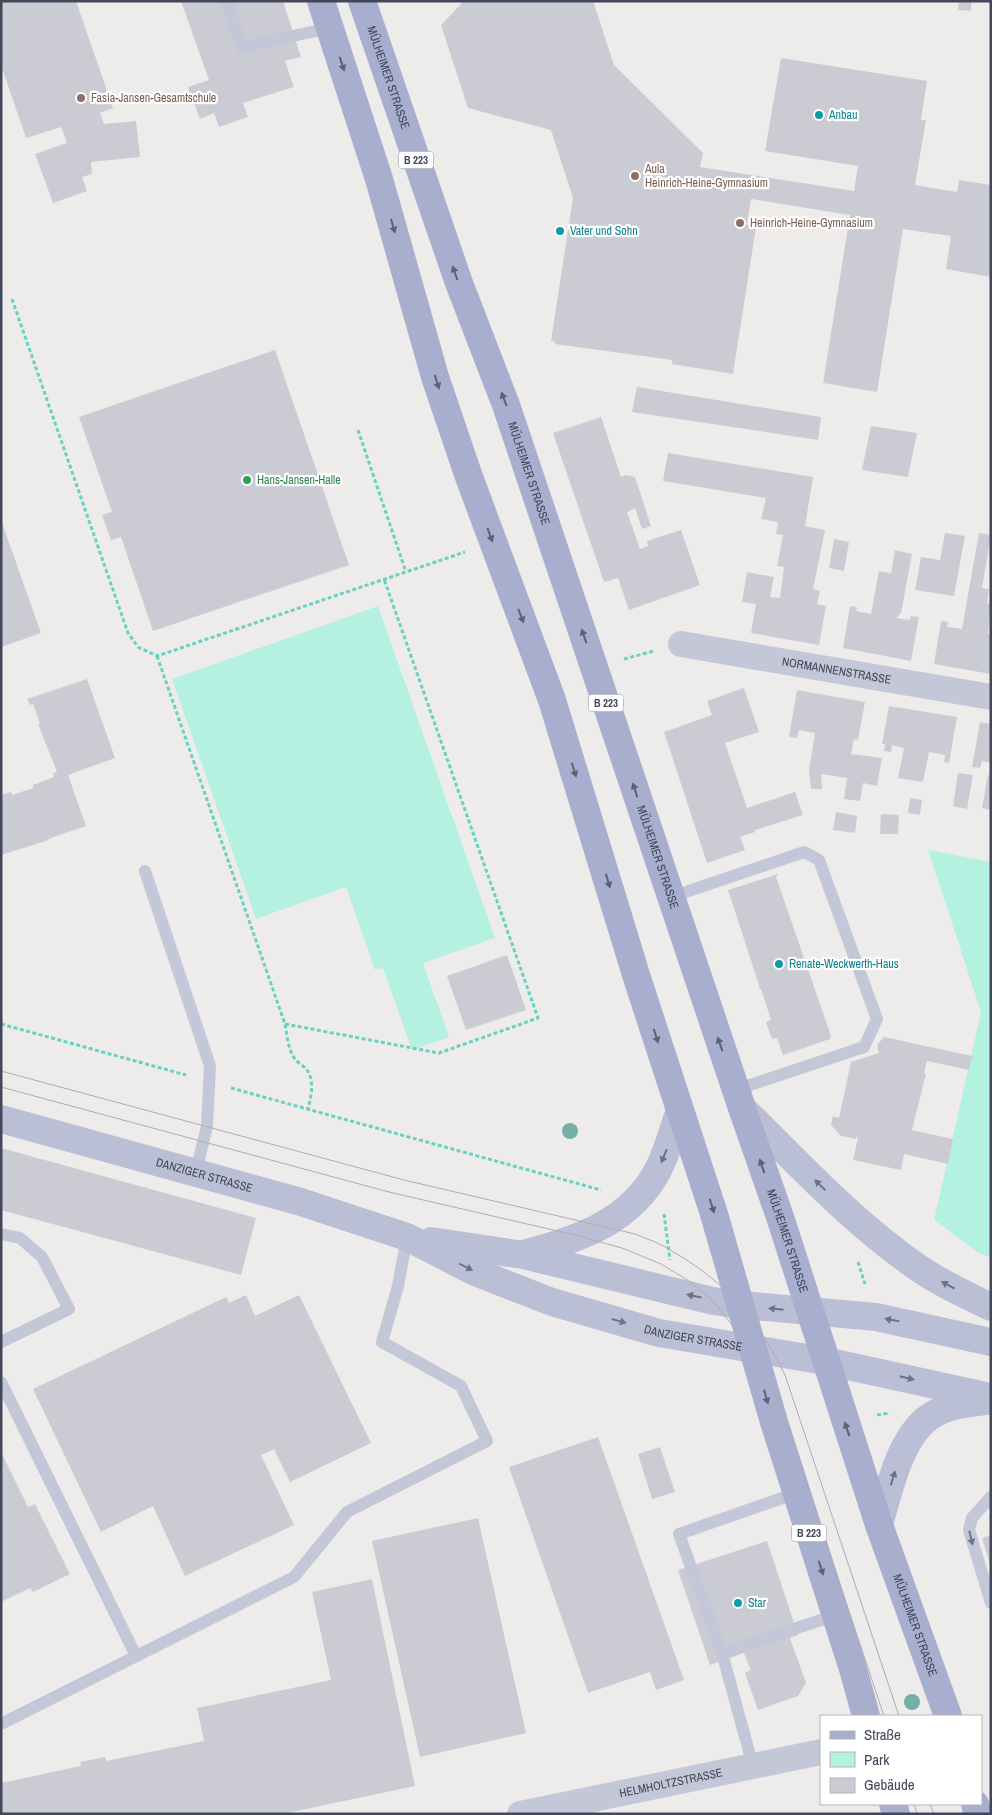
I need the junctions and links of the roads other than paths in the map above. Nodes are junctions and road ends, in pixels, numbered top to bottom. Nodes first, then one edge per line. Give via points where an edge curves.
1 (226, 1) edge
2 (321, 1) edge
3 (362, 1) edge
4 (330, 28) junction
5 (681, 644) road end
6 (991, 697) edge
7 (145, 872) dead end
8 (671, 897) junction
9 (738, 1099) junction
10 (680, 1110) junction
11 (1, 1119) edge
12 (196, 1172) junction
13 (1, 1234) edge
14 (407, 1237) junction
15 (522, 1255) junction
16 (742, 1305) junction
17 (991, 1307) edge
18 (810, 1312) junction
19 (1, 1342) edge
20 (991, 1342) edge
21 (752, 1350) junction
22 (825, 1362) junction
23 (1, 1382) edge
24 (991, 1399) edge
25 (797, 1493) junction
26 (991, 1497) edge
27 (879, 1525) junction
28 (991, 1602) edge
29 (836, 1615) junction
30 (722, 1653) junction
31 (136, 1656) junction
32 (866, 1715) edge
33 (948, 1715) edge
34 (1, 1724) edge
35 (820, 1752) edge
36 (753, 1766) junction
37 (520, 1814) edge

1 - 4 lane via 242,47
2 - 4 main road, B 223
8 -> 3 main road, MÜLHEIMER STRASSE / B 223 via 506,405 459,282
4 -> 10 main road, B 223 via 379,179 436,377 469,477 552,700
5 - 6 street, NORMANNENSTRASSE
7 - 12 lane via 210,1066 208,1126
9 -> 8 main road, MÜLHEIMER STRASSE / B 223
8 - 9 lane via 804,852 819,860 877,1019 864,1046
17 -> 9 main road via 919,1269 852,1217
18 -> 9 main road, MÜLHEIMER STRASSE / B 223
10 -> 15 main road via 659,1168 637,1201 603,1226 552,1247
10 -> 16 main road, B 223
11 - 12 main road, DANZIGER STRASSE
12 - 14 main road, DANZIGER STRASSE
13 - 19 lane via 20,1238 42,1257 69,1309
14 - 15 main road, DANZIGER STRASSE
14 -> 21 main road, DANZIGER STRASSE via 475,1272 552,1302 658,1333
14 - 31 lane via 398,1286 382,1342 462,1386 487,1441 347,1512 294,1576
16 -> 15 main road, DANZIGER STRASSE
18 -> 16 main road, DANZIGER STRASSE
16 - 21 main road, B 223
20 -> 18 main road, DANZIGER STRASSE via 876,1317
18 - 22 main road, MÜLHEIMER STRASSE / B 223
21 - 22 main road, DANZIGER STRASSE
21 -> 25 main road, B 223
22 -> 24 main road, DANZIGER STRASSE
27 -> 22 main road, MÜLHEIMER STRASSE / B 223
23 - 31 lane
27 -> 24 main road via 908,1440 933,1414 950,1407
25 -> 29 main road, B 223
25 - 30 lane via 679,1534
26 -> 28 lane via 972,1518 969,1530
27 - 33 main road, MÜLHEIMER STRASSE / B 223
29 - 30 lane
29 - 32 main road, B 223
30 - 36 lane
31 - 34 lane
35 - 36 street, HELMHOLTZSTRASSE
36 - 37 street, HELMHOLTZSTRASSE

